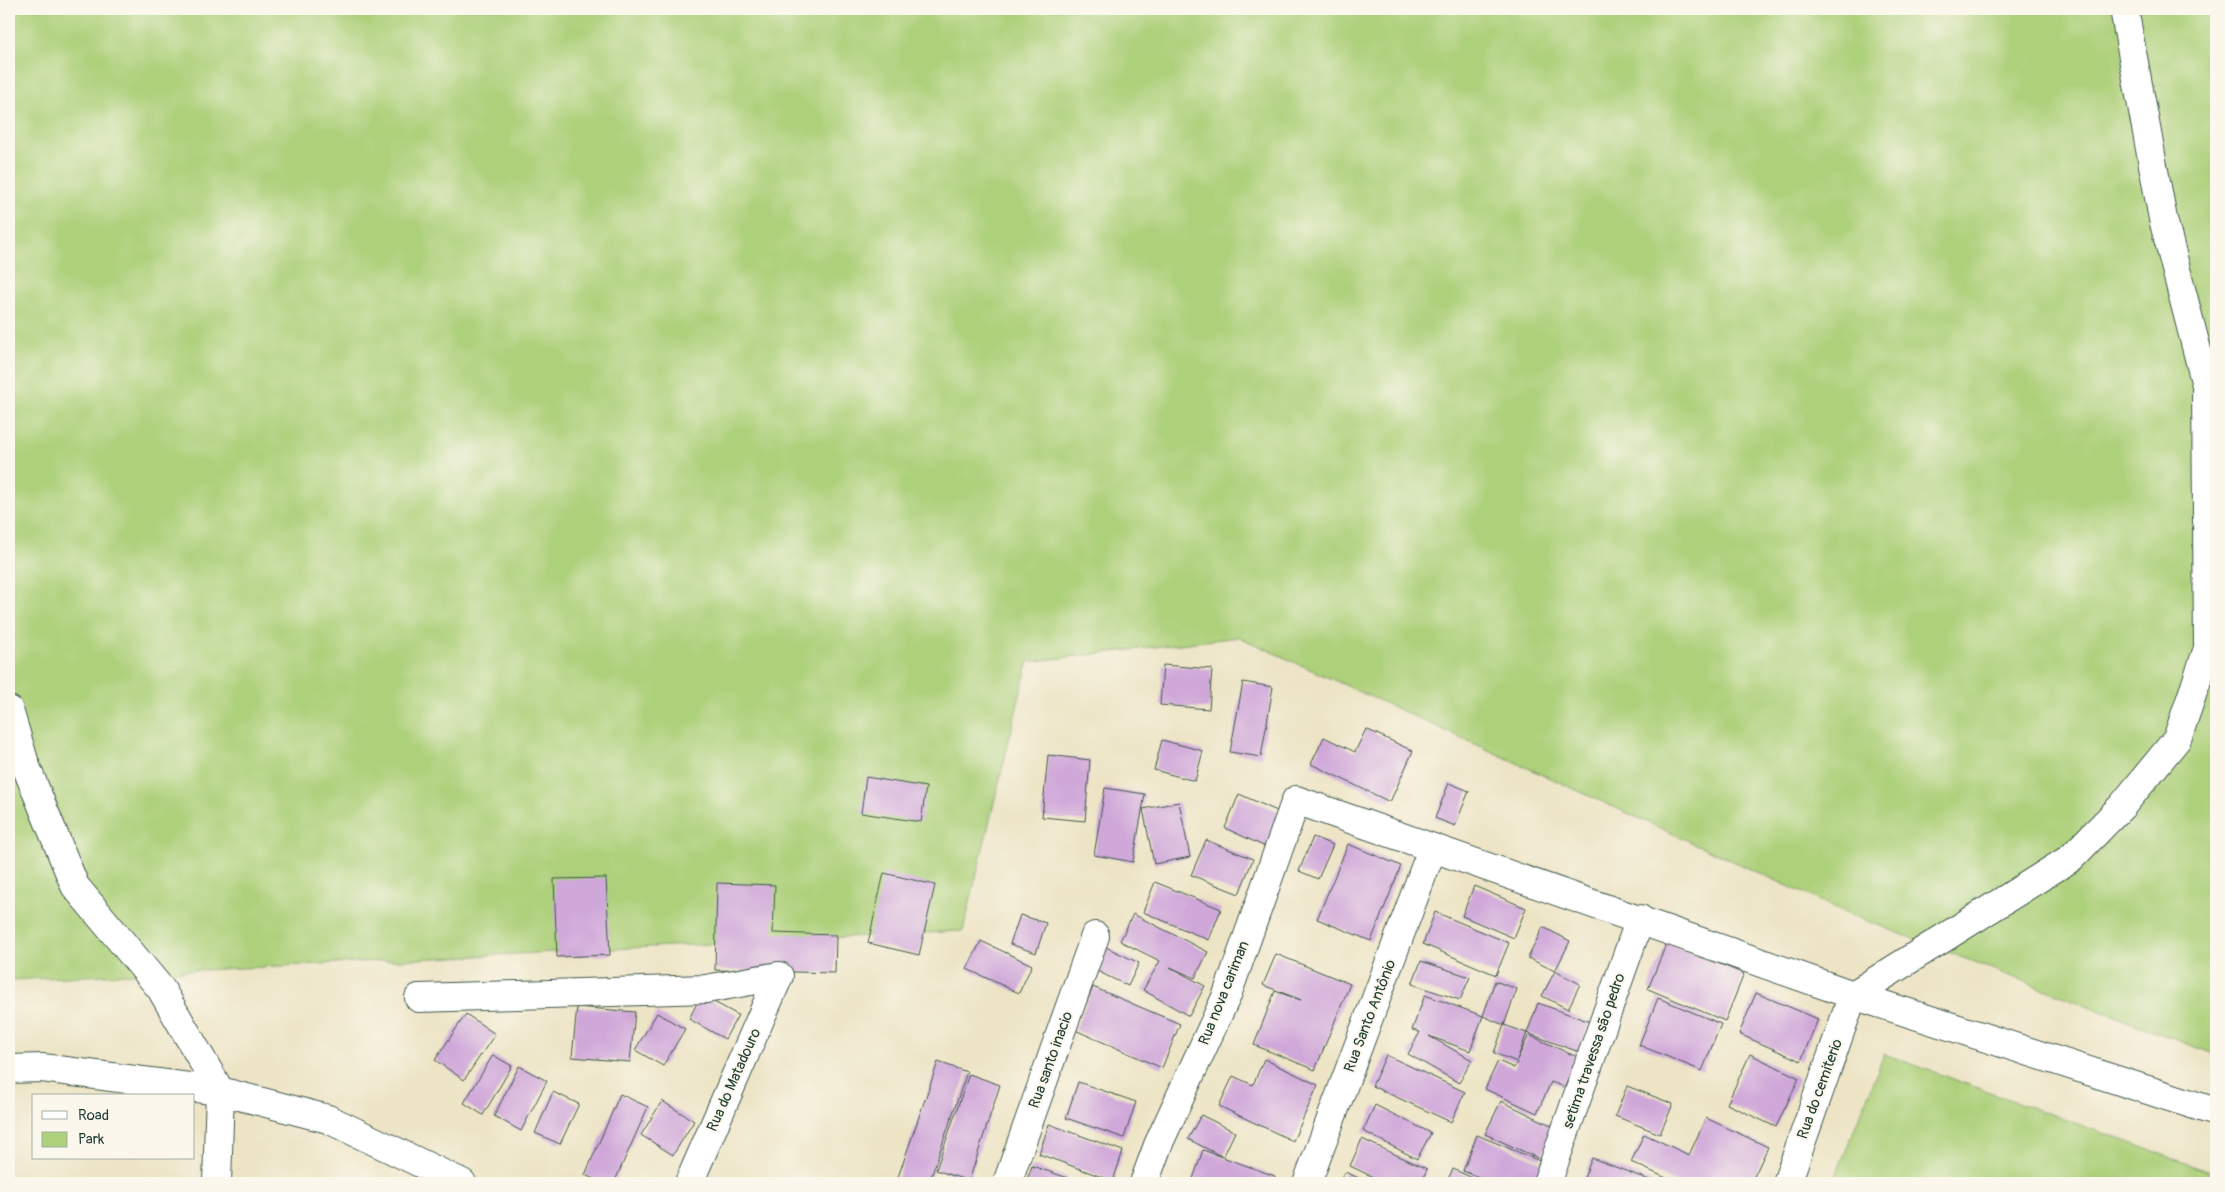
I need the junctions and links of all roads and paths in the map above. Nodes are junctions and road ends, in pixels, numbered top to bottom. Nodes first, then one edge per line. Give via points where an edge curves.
1 (2124, 9) edge
2 (9, 710) edge
3 (1432, 849) junction
4 (1640, 918) junction
5 (1095, 936) dead end
6 (1853, 995) junction
7 (419, 998) dead end
8 (9, 1069) edge
9 (220, 1091) junction
10 (2216, 1112) edge
11 (217, 1183) edge
12 (462, 1183) edge
13 (689, 1183) edge
14 (1007, 1183) edge
15 (1144, 1183) edge
16 (1307, 1183) edge
17 (1547, 1183) edge
18 (1786, 1183) edge

1 - 6 street via 2163,219 2206,384 2208,648 2177,739 2122,806 2071,858
2 - 9 street via 25,764 75,886 161,989
3 - 4 street
3 - 15 street, Rua nova cariman via 1296,800 1227,995 1158,1145
3 - 16 street, Rua Santo Antônio
4 - 6 street
4 - 17 street, setima travessa são pedro
5 - 14 street, Rua santo inacio
6 - 10 street
6 - 18 street, Rua do cemiterio
7 - 13 street, Rua do Matadouro via 706,989 779,976
8 - 9 street via 42,1068
9 - 11 street
9 - 12 street via 328,1119

